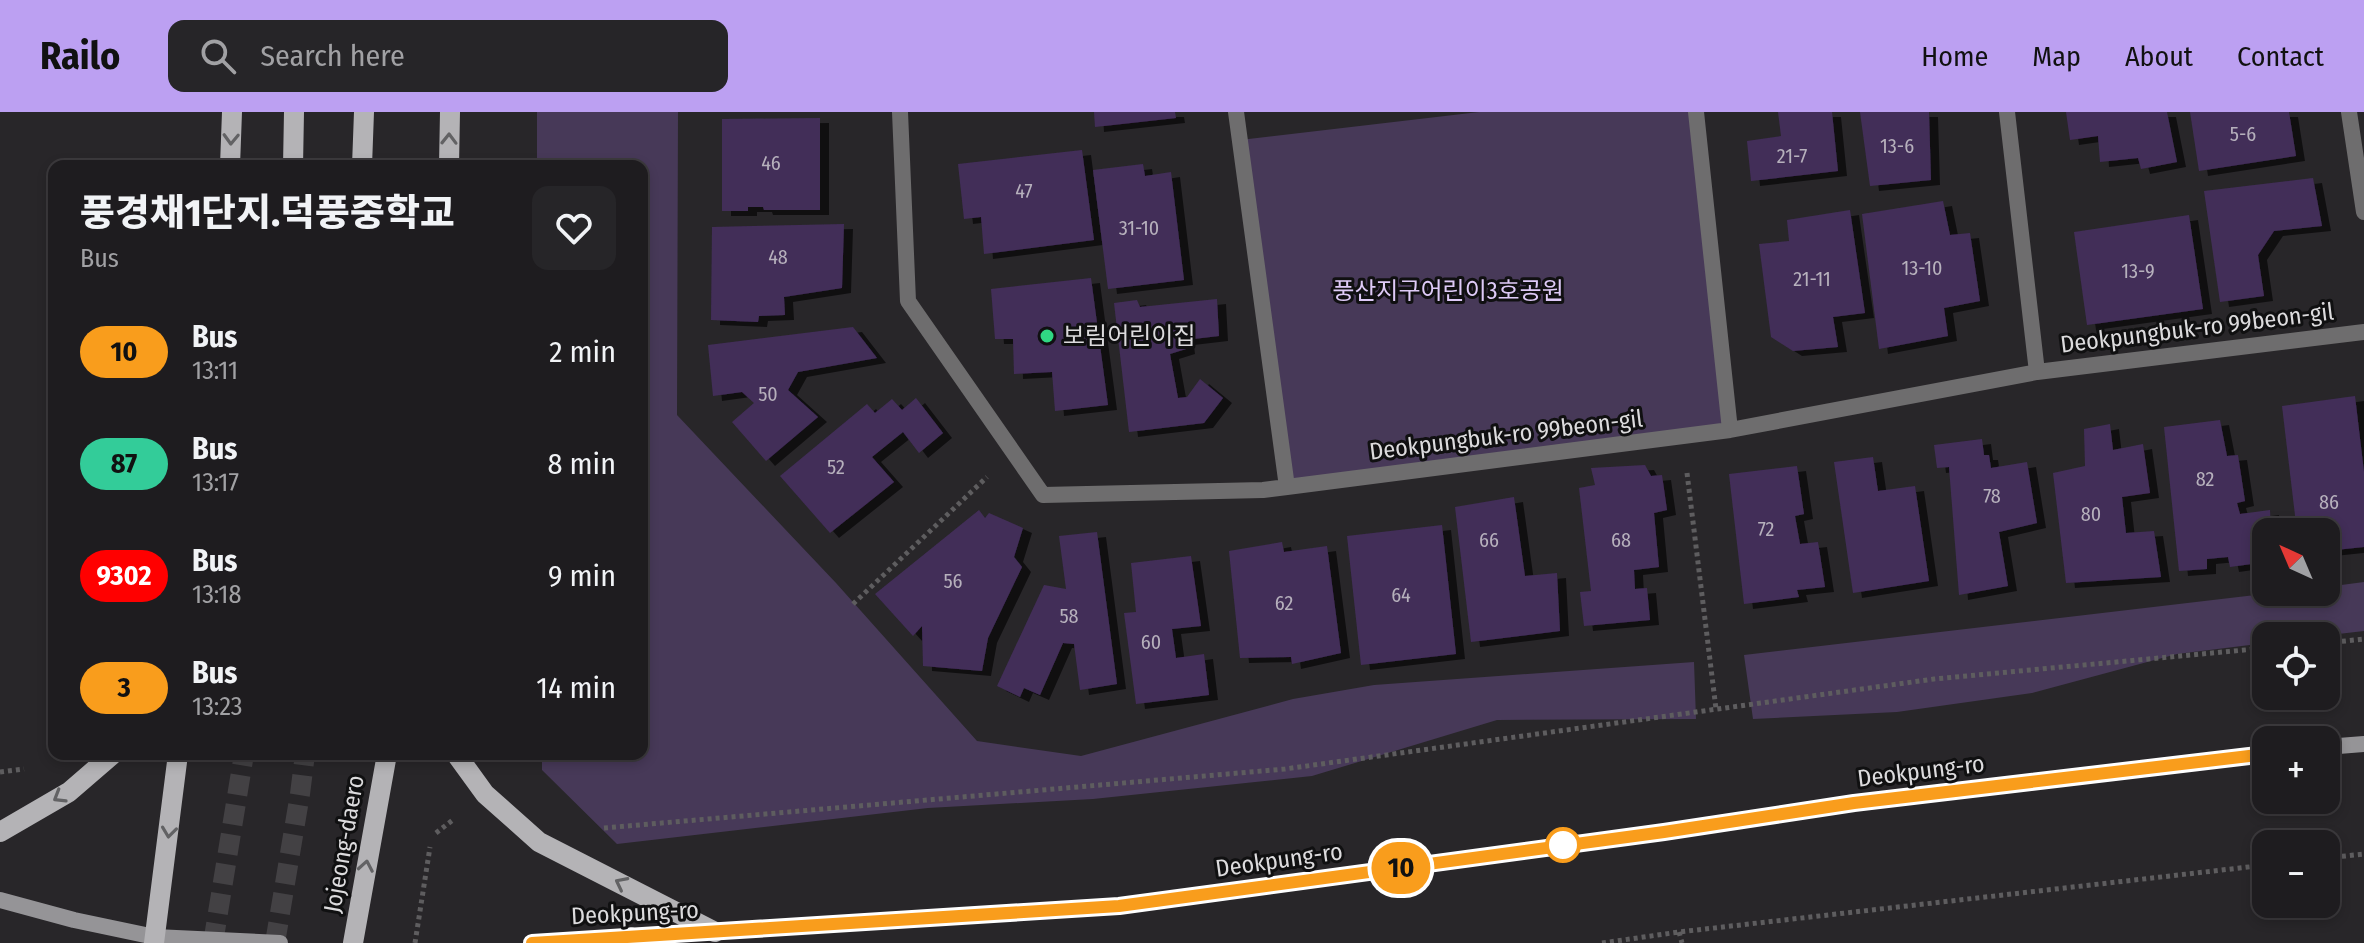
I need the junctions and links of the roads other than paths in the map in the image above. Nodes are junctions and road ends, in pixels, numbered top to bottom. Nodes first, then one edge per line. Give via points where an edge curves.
1 (232, 112) edge
2 (294, 112) edge
3 (364, 112) edge
4 (450, 112) edge
5 (900, 112) edge
6 (1236, 112) edge
7 (1696, 112) edge
8 (2007, 112) edge
9 (2349, 112) edge
10 (230, 160) edge
11 (293, 160) edge
12 (362, 160) edge
13 (449, 160) edge
14 (2364, 212) edge
15 (2364, 332) edge
16 (2037, 372) junction
17 (1730, 430) junction
18 (1287, 487) junction
19 (2364, 744) edge
20 (2340, 746) edge
21 (2252, 756) edge
22 (106, 760) edge
23 (177, 760) edge
24 (386, 760) edge
25 (460, 760) edge
26 (0, 832) edge
27 (0, 900) edge
28 (715, 932) junction
29 (155, 940) edge
30 (626, 940) edge
31 (280, 943) edge
32 (353, 943) edge
33 (533, 943) edge

1 -> 10 main road
2 - 11 main road
3 - 12 main road
13 -> 4 main road
5 - 18 lane, Deokpungbuk-ro 99beon-gil via 908,301 1043,495
6 - 18 lane
7 - 17 lane
8 - 16 lane, Deokpungbuk-ro 99beon-gil
9 - 14 lane
15 - 16 lane, Deokpungbuk-ro 99beon-gil
16 - 17 lane, Deokpungbuk-ro 99beon-gil
17 - 18 lane, Deokpungbuk-ro 99beon-gil
19 - 20 main road
21 - 28 main road, Deokpung-ro via 1854,803 1119,906
22 -> 26 main road via 69,792
23 -> 29 main road
32 -> 24 main road, Jojeong-daero
28 -> 25 main road via 539,842 485,794
27 - 29 main road
28 - 30 main road, Deokpung-ro
29 - 31 main road
30 - 33 main road, Deokpung-ro

